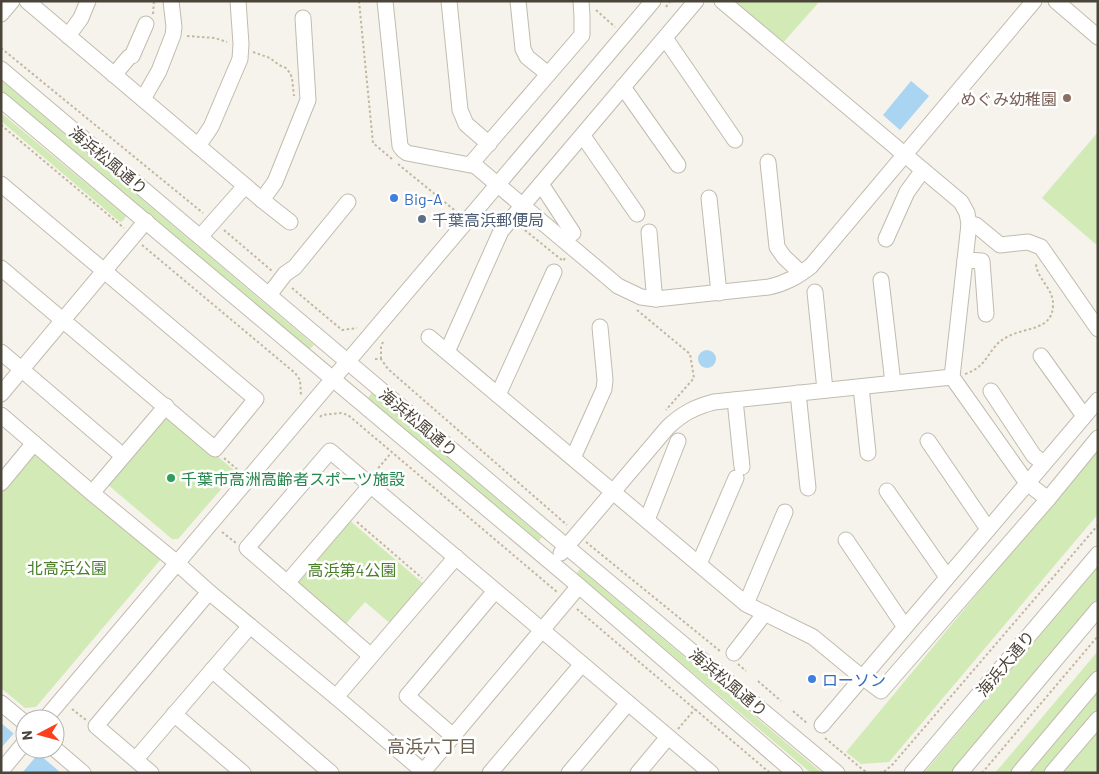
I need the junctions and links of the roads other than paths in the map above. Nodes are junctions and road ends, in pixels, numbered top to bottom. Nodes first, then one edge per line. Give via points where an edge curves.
1 (12, 1) edge
2 (27, 1) edge
3 (88, 1) edge
4 (172, 1) edge
5 (238, 1) edge
6 (385, 1) edge
7 (449, 1) edge
8 (518, 1) edge
9 (653, 1) edge
10 (696, 1) edge
11 (722, 1) edge
12 (1034, 1) edge
13 (1056, 1) edge
14 (587, 5) edge
15 (1, 14) edge
16 (303, 18) dead end
17 (146, 24) dead end
18 (68, 36) junction
19 (1098, 36) edge
20 (665, 38) junction
21 (1, 69) edge
22 (548, 74) junction
23 (114, 75) junction
24 (623, 87) junction
25 (143, 99) junction
26 (1, 100) edge
27 (582, 136) junction
28 (735, 140) dead end
29 (488, 144) junction
30 (198, 146) junction
31 (904, 154) junction
32 (768, 162) dead end
33 (472, 163) junction
34 (678, 165) dead end
35 (923, 170) junction
36 (1, 184) edge
37 (542, 184) junction
38 (498, 185) junction
39 (245, 186) junction
40 (709, 198) dead end
41 (262, 200) junction
42 (348, 202) dead end
43 (523, 206) junction
44 (637, 214) dead end
45 (146, 221) junction
46 (290, 222) dead end
47 (969, 226) junction
48 (649, 232) dead end
49 (573, 233) dead end
50 (200, 237) junction
51 (886, 239) dead end
52 (965, 260) junction
53 (1, 268) edge
54 (104, 271) junction
55 (554, 272) dead end
56 (801, 274) junction
57 (881, 280) dead end
58 (719, 292) junction
59 (815, 292) dead end
60 (269, 295) junction
61 (656, 299) junction
62 (986, 314) dead end
63 (63, 320) junction
64 (600, 327) dead end
65 (1098, 329) edge
66 (429, 336) dead end
67 (1, 352) edge
68 (447, 352) junction
69 (1040, 356) dead end
70 (348, 362) junction
71 (21, 370) junction
72 (957, 376) junction
73 (333, 379) junction
74 (892, 383) junction
75 (861, 387) junction
76 (825, 390) junction
77 (991, 391) dead end
78 (798, 393) junction
79 (1, 394) edge
80 (498, 394) junction
81 (735, 400) junction
82 (1098, 400) edge
83 (166, 406) junction
84 (1, 415) edge
85 (1084, 416) junction
86 (1098, 438) edge
87 (678, 441) dead end
88 (928, 441) dead end
89 (34, 443) junction
90 (868, 453) dead end
91 (124, 456) junction
92 (573, 458) junction
93 (1044, 463) junction
94 (1, 483) edge
95 (1027, 483) junction
96 (369, 484) junction
97 (808, 488) dead end
98 (887, 491) dead end
99 (613, 492) junction
100 (92, 493) junction
101 (1048, 499) junction
102 (785, 512) dead end
103 (647, 520) junction
104 (988, 529) junction
105 (846, 540) dead end
106 (567, 547) junction
107 (1098, 554) edge
108 (456, 557) junction
109 (177, 563) junction
110 (552, 564) junction
111 (699, 564) junction
112 (947, 577) junction
113 (287, 583) junction
114 (579, 586) junction
115 (495, 590) junction
116 (209, 592) junction
117 (746, 604) junction
118 (1098, 609) edge
119 (765, 613) junction
120 (250, 626) junction
121 (905, 627) junction
122 (542, 630) junction
123 (371, 656) junction
124 (732, 656) road end
125 (582, 664) junction
126 (212, 670) junction
127 (863, 678) junction
128 (1098, 679) edge
129 (336, 697) junction
130 (1, 703) edge
131 (628, 703) junction
132 (62, 709) edge
133 (174, 714) junction
134 (15, 715) edge
135 (1098, 718) edge
136 (822, 725) dead end
137 (453, 736) junction
138 (669, 738) junction
139 (65, 753) edge
140 (15, 754) edge
141 (136, 759) junction
142 (1, 771) edge
143 (423, 772) edge
144 (493, 772) edge
145 (83, 773) edge
146 (151, 773) edge
147 (243, 773) edge
148 (330, 773) edge
149 (569, 773) edge
150 (638, 773) edge
151 (711, 773) edge
152 (795, 773) edge
153 (837, 773) edge
154 (912, 773) edge
155 (960, 773) edge
156 (1019, 773) edge
157 (1052, 773) edge

1 - 15 street
2 - 18 street
3 - 18 street
4 - 25 street via 173,35 159,71
5 - 30 street via 240,59 211,127
6 - 33 street via 400,146 407,153
7 - 29 street via 460,110 466,124
8 - 22 street via 523,50
9 - 38 street
10 - 20 street
11 - 31 street
12 - 31 street
13 - 19 street
14 - 22 street via 582,16 582,35
16 - 41 street via 308,100 275,182
17 - 23 street via 132,56
18 - 23 street
20 - 24 street
20 - 28 street
21 - 50 street, 海浜松風通り
22 - 29 street
23 - 25 street
24 - 27 street
24 - 34 street
25 - 30 street
26 - 45 street, 海浜松風通り
27 - 37 street
27 - 44 street
29 - 33 street
30 - 39 street
31 - 35 street
31 - 56 street
32 - 56 street via 777,247
33 - 38 street
35 - 47 street via 961,202
35 - 51 street via 907,192
36 - 54 street
37 - 43 street
37 - 49 street
38 - 43 street
38 - 70 street
39 - 41 street
39 - 50 street
40 - 58 street
41 - 46 street
42 - 60 street
43 - 61 street via 618,286 641,297
43 - 68 street via 501,231
45 - 54 street
45 - 73 street, 海浜松風通り
47 - 52 street
47 - 65 street via 976,225 1000,245 1028,242 1041,247
48 - 61 street
50 - 60 street, 海浜松風通り
52 - 62 street via 982,262
52 - 72 street
53 - 63 street
54 - 63 street
54 - 83 street via 256,399 215,448
55 - 80 street
56 - 58 street via 769,288
57 - 74 street
58 - 61 street
59 - 76 street
60 - 70 street, 海浜松風通り
63 - 71 street
63 - 83 street
64 - 92 street via 604,389
66 - 68 street
67 - 71 street
68 - 80 street
69 - 85 street
70 - 73 street
70 - 106 street, 海浜松風通り
71 - 79 street
71 - 91 street
72 - 74 street
72 - 95 street
73 - 109 street
73 - 110 street, 海浜松風通り
74 - 75 street
75 - 76 street
75 - 90 street
76 - 78 street
77 - 93 street via 1034,456
78 - 81 street
78 - 97 street
80 - 92 street
81 - 99 street via 702,405 679,417
81 - 111 street via 739,472
82 - 85 street
83 - 91 street
84 - 89 street
85 - 93 street
86 - 101 street
87 - 103 street
88 - 104 street
89 - 94 street
89 - 100 street
91 - 100 street
92 - 99 street
93 - 95 street
95 - 101 street
95 - 104 street
96 - 108 street
96 - 113 street
96 - 113 street via 330,451 247,548
98 - 112 street
99 - 103 street
99 - 106 street
100 - 109 street
101 - 127 street via 881,691
102 - 117 street
103 - 111 street
104 - 112 street
105 - 121 street
106 - 110 street
106 - 153 street, 海浜松風通り
107 - 154 street, 海浜大通り
108 - 115 street
108 - 123 street
109 - 116 street
109 - 132 street
110 - 114 street, 海浜松風通り
111 - 117 street
112 - 121 street
113 - 123 street
114 - 122 street
114 - 152 street, 海浜松風通り
115 - 122 street
115 - 137 street via 407,696
116 - 120 street
116 - 141 street via 96,726
117 - 119 street
118 - 155 street
119 - 124 street
119 - 127 street via 813,637
120 - 126 street
120 - 129 street
121 - 127 street
122 - 125 street
122 - 137 street
123 - 129 street
125 - 131 street
125 - 144 street
126 - 133 street
126 - 148 street
127 - 136 street
128 - 156 street
129 - 143 street
130 - 134 street
131 - 138 street
131 - 149 street
133 - 141 street
133 - 147 street
135 - 157 street
137 - 143 street
138 - 150 street
138 - 151 street
139 - 145 street
140 - 142 street
141 - 146 street

